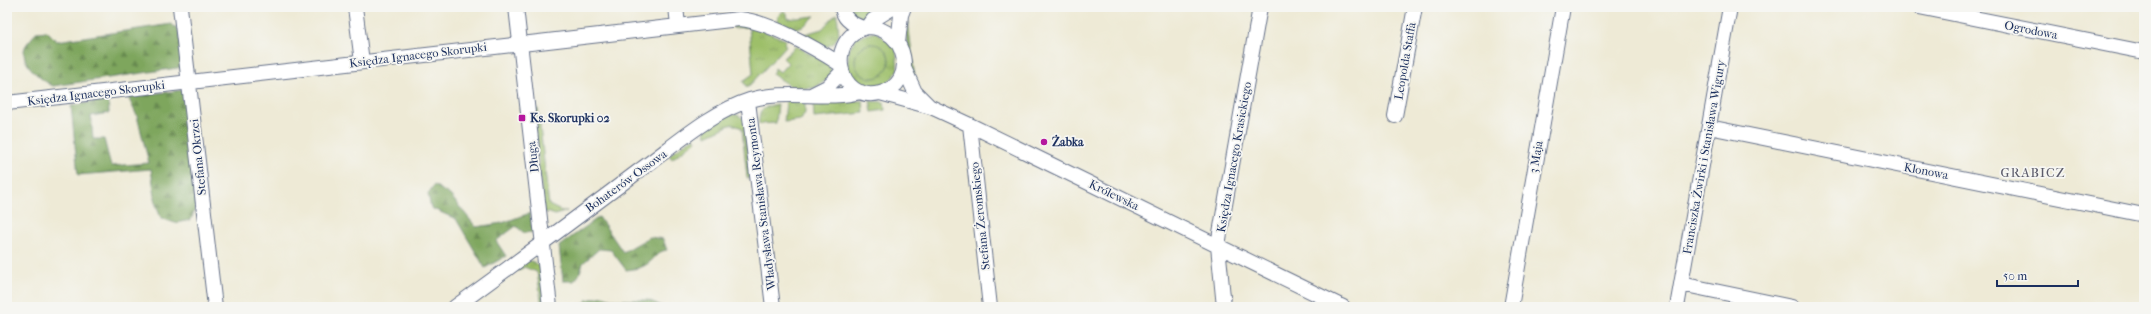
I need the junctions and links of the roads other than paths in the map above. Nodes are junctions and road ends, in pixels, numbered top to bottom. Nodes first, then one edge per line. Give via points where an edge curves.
1 (180, 7) edge
2 (356, 7) edge
3 (516, 7) edge
4 (676, 7) edge
5 (842, 7) edge
6 (894, 7) edge
7 (904, 7) edge
8 (1260, 7) edge
9 (1415, 7) edge
10 (1563, 7) edge
11 (1730, 7) edge
12 (1919, 7) edge
13 (678, 25) junction
14 (866, 28) junction
15 (898, 43) junction
16 (521, 44) junction
17 (843, 47) junction
18 (2144, 52) edge
19 (823, 53) junction
20 (362, 62) junction
21 (841, 68) junction
22 (904, 68) junction
23 (190, 82) junction
24 (861, 92) junction
25 (880, 93) junction
26 (813, 94) junction
27 (748, 101) junction
28 (7, 103) edge
29 (931, 107) junction
30 (1395, 116) dead end
31 (970, 125) junction
32 (1709, 127) junction
33 (2144, 215) edge
34 (543, 242) junction
35 (1218, 246) junction
36 (1681, 284) junction
37 (215, 307) edge
38 (455, 307) edge
39 (550, 307) edge
40 (773, 307) edge
41 (990, 307) edge
42 (1224, 307) edge
43 (1343, 307) edge
44 (1510, 307) edge
45 (1677, 307) edge
46 (1792, 307) edge

1 - 23 street, Stefana Okrzei
2 - 20 street
3 - 16 street, Długa
4 - 13 street
5 - 14 street via 845,17 850,22
6 - 14 street via 873,20
7 - 15 street via 900,15
8 - 35 street, Księdza Ignacego Krasickiego
9 - 30 street, Leopolda Staffa
10 - 44 street, 3 Maja
11 - 32 street, Franciszka Żwirki i Stanisława Wigury
12 - 18 street, Ogrodowa
13 - 16 street, Księdza Ignacego Skorupki
13 - 19 street, Księdza Ignacego Skorupki via 750,20
14 - 15 street via 885,30
14 - 17 street via 855,33
15 - 22 street
16 - 20 street, Księdza Ignacego Skorupki
16 - 34 street, Długa
17 - 19 street
17 - 21 street
19 - 21 street, Księdza Ignacego Skorupki
20 - 23 street, Księdza Ignacego Skorupki
21 - 24 street via 849,84
21 - 26 street via 827,87
22 - 25 street via 895,85
22 - 29 street via 914,92
23 - 28 street, Księdza Ignacego Skorupki
23 - 37 street, Stefana Okrzei
24 - 25 street
24 - 26 street, Bohaterów Ossowa via 834,96
25 - 29 street, Królewska
26 - 27 street, Bohaterów Ossowa via 783,94
27 - 34 street, Bohaterów Ossowa via 707,122
27 - 40 street, Władysława Stanisława Reymonta
29 - 31 street, Królewska
31 - 35 street, Królewska
31 - 41 street, Stefana Żeromskiego
32 - 33 street, Klonowa
32 - 36 street, Franciszka Żwirki i Stanisława Wigury
34 - 38 street, Bohaterów Ossowa
34 - 39 street, Długa
35 - 42 street, Księdza Ignacego Krasickiego
35 - 43 street, Królewska
36 - 45 street, Franciszka Żwirki i Stanisława Wigury
36 - 46 street

